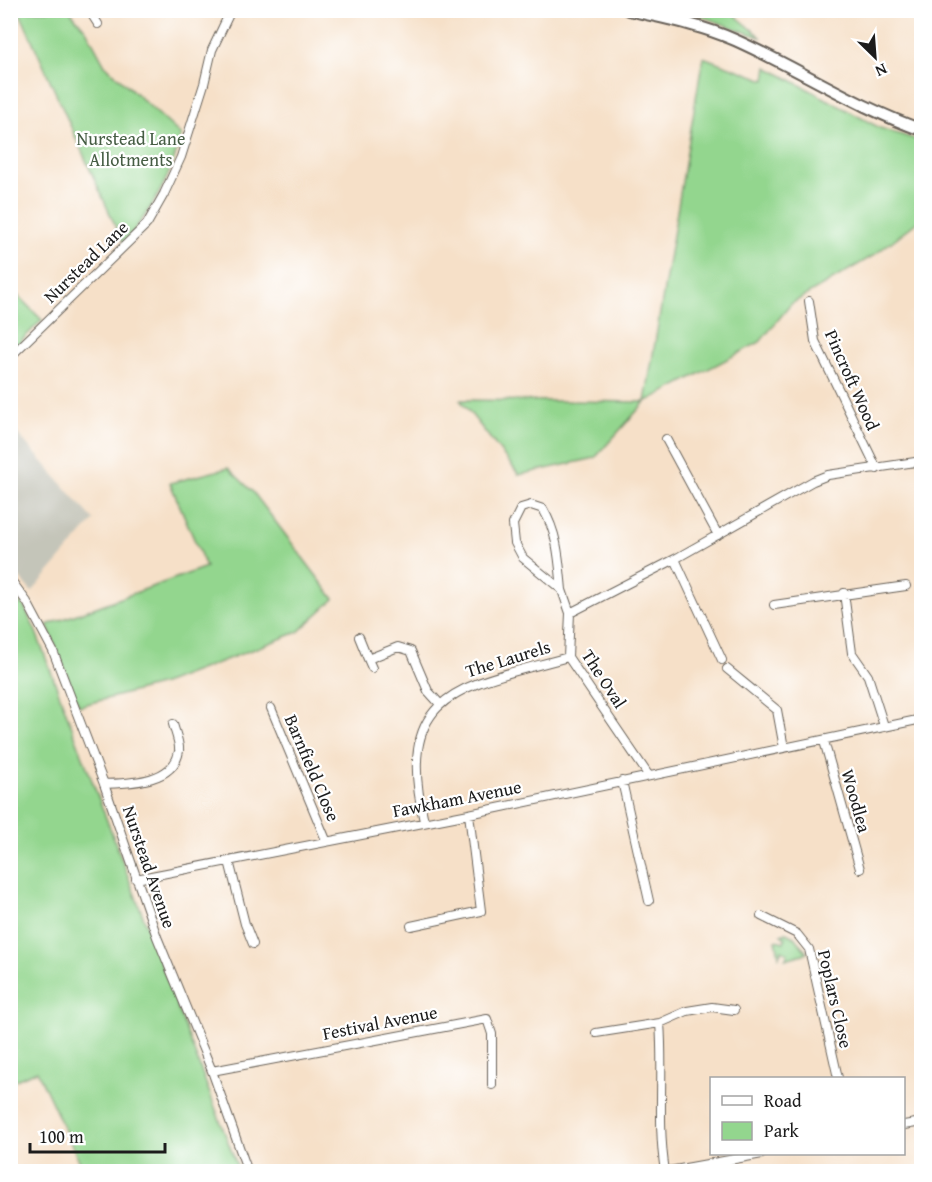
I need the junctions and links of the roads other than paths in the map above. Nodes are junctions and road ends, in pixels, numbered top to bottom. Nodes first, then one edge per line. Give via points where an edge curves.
1 (89, 10) edge
2 (231, 10) edge
3 (628, 10) edge
4 (689, 10) edge
5 (686, 23) junction
6 (98, 24) dead end
7 (921, 130) edge
8 (809, 301) dead end
9 (10, 357) edge
10 (666, 440) dead end
11 (921, 461) edge
12 (877, 470) junction
13 (718, 535) junction
14 (675, 559) junction
15 (10, 579) edge
16 (906, 586) dead end
17 (562, 590) junction
18 (844, 593) junction
19 (774, 605) dead end
20 (570, 613) junction
21 (359, 637) dead end
22 (568, 657) junction
23 (368, 658) junction
24 (722, 660) dead end
25 (372, 668) dead end
26 (727, 669) dead end
27 (440, 703) junction
28 (271, 708) dead end
29 (921, 719) edge
30 (172, 724) dead end
31 (884, 726) junction
32 (824, 741) junction
33 (784, 748) junction
34 (650, 776) junction
35 (622, 781) junction
36 (104, 784) junction
37 (469, 814) junction
38 (423, 821) junction
39 (326, 840) junction
40 (229, 861) junction
41 (860, 869) dead end
42 (136, 879) junction
43 (649, 901) dead end
44 (761, 916) dead end
45 (411, 926) dead end
46 (253, 944) dead end
47 (734, 1010) dead end
48 (660, 1023) junction
49 (596, 1033) dead end
50 (212, 1071) junction
51 (837, 1077) edge
52 (492, 1085) dead end
53 (921, 1122) edge
54 (905, 1125) edge
55 (756, 1155) edge
56 (665, 1171) edge
57 (248, 1172) edge

1 - 6 street
2 - 9 street, Nurstead Lane via 212,50 181,157 147,224
3 - 5 main road
4 - 5 street
5 - 7 main road via 732,39 868,108
8 - 12 street, Pincroft Wood via 815,341
10 - 13 street
11 - 12 street
12 - 13 street via 828,475 813,481
13 - 14 street
14 - 20 street
14 - 24 street
15 - 36 street, Nurstead Avenue via 53,651
16 - 18 street
17 - 17 street, The Oval via 523,558 515,543 513,524 521,508 543,509 552,524
17 - 20 street, The Oval
18 - 19 street
18 - 31 street via 852,653 868,676
20 - 22 street, The Oval
21 - 23 street
22 - 27 street, The Laurels via 468,686
22 - 34 street, The Oval
23 - 25 street
23 - 27 street via 398,647 408,649 428,691
26 - 33 street via 777,710
27 - 38 street, The Laurels via 429,717 419,749 416,783
28 - 39 street, Barnfield Close
29 - 31 street, Fawkham Avenue
30 - 36 street via 179,749 175,762 164,774 131,783
31 - 32 street, Fawkham Avenue
32 - 33 street, Fawkham Avenue
32 - 41 street, Woodlea
33 - 34 street, Fawkham Avenue
34 - 35 street, Fawkham Avenue
35 - 37 street, Fawkham Avenue
35 - 43 street
36 - 42 street, Nurstead Avenue
37 - 38 street, Fawkham Avenue
37 - 45 street via 481,911
38 - 39 street, Fawkham Avenue
39 - 40 street, Fawkham Avenue
40 - 42 street, Fawkham Avenue
40 - 46 street via 244,924
42 - 50 street, Nurstead Avenue
44 - 51 street, Poplars Close via 797,934 809,949
47 - 48 street via 712,1007 687,1011
48 - 49 street
48 - 56 street via 660,1125
50 - 52 street, Festival Avenue via 487,1019 492,1034
50 - 57 street, Nurstead Avenue
53 - 54 street
55 - 56 street

